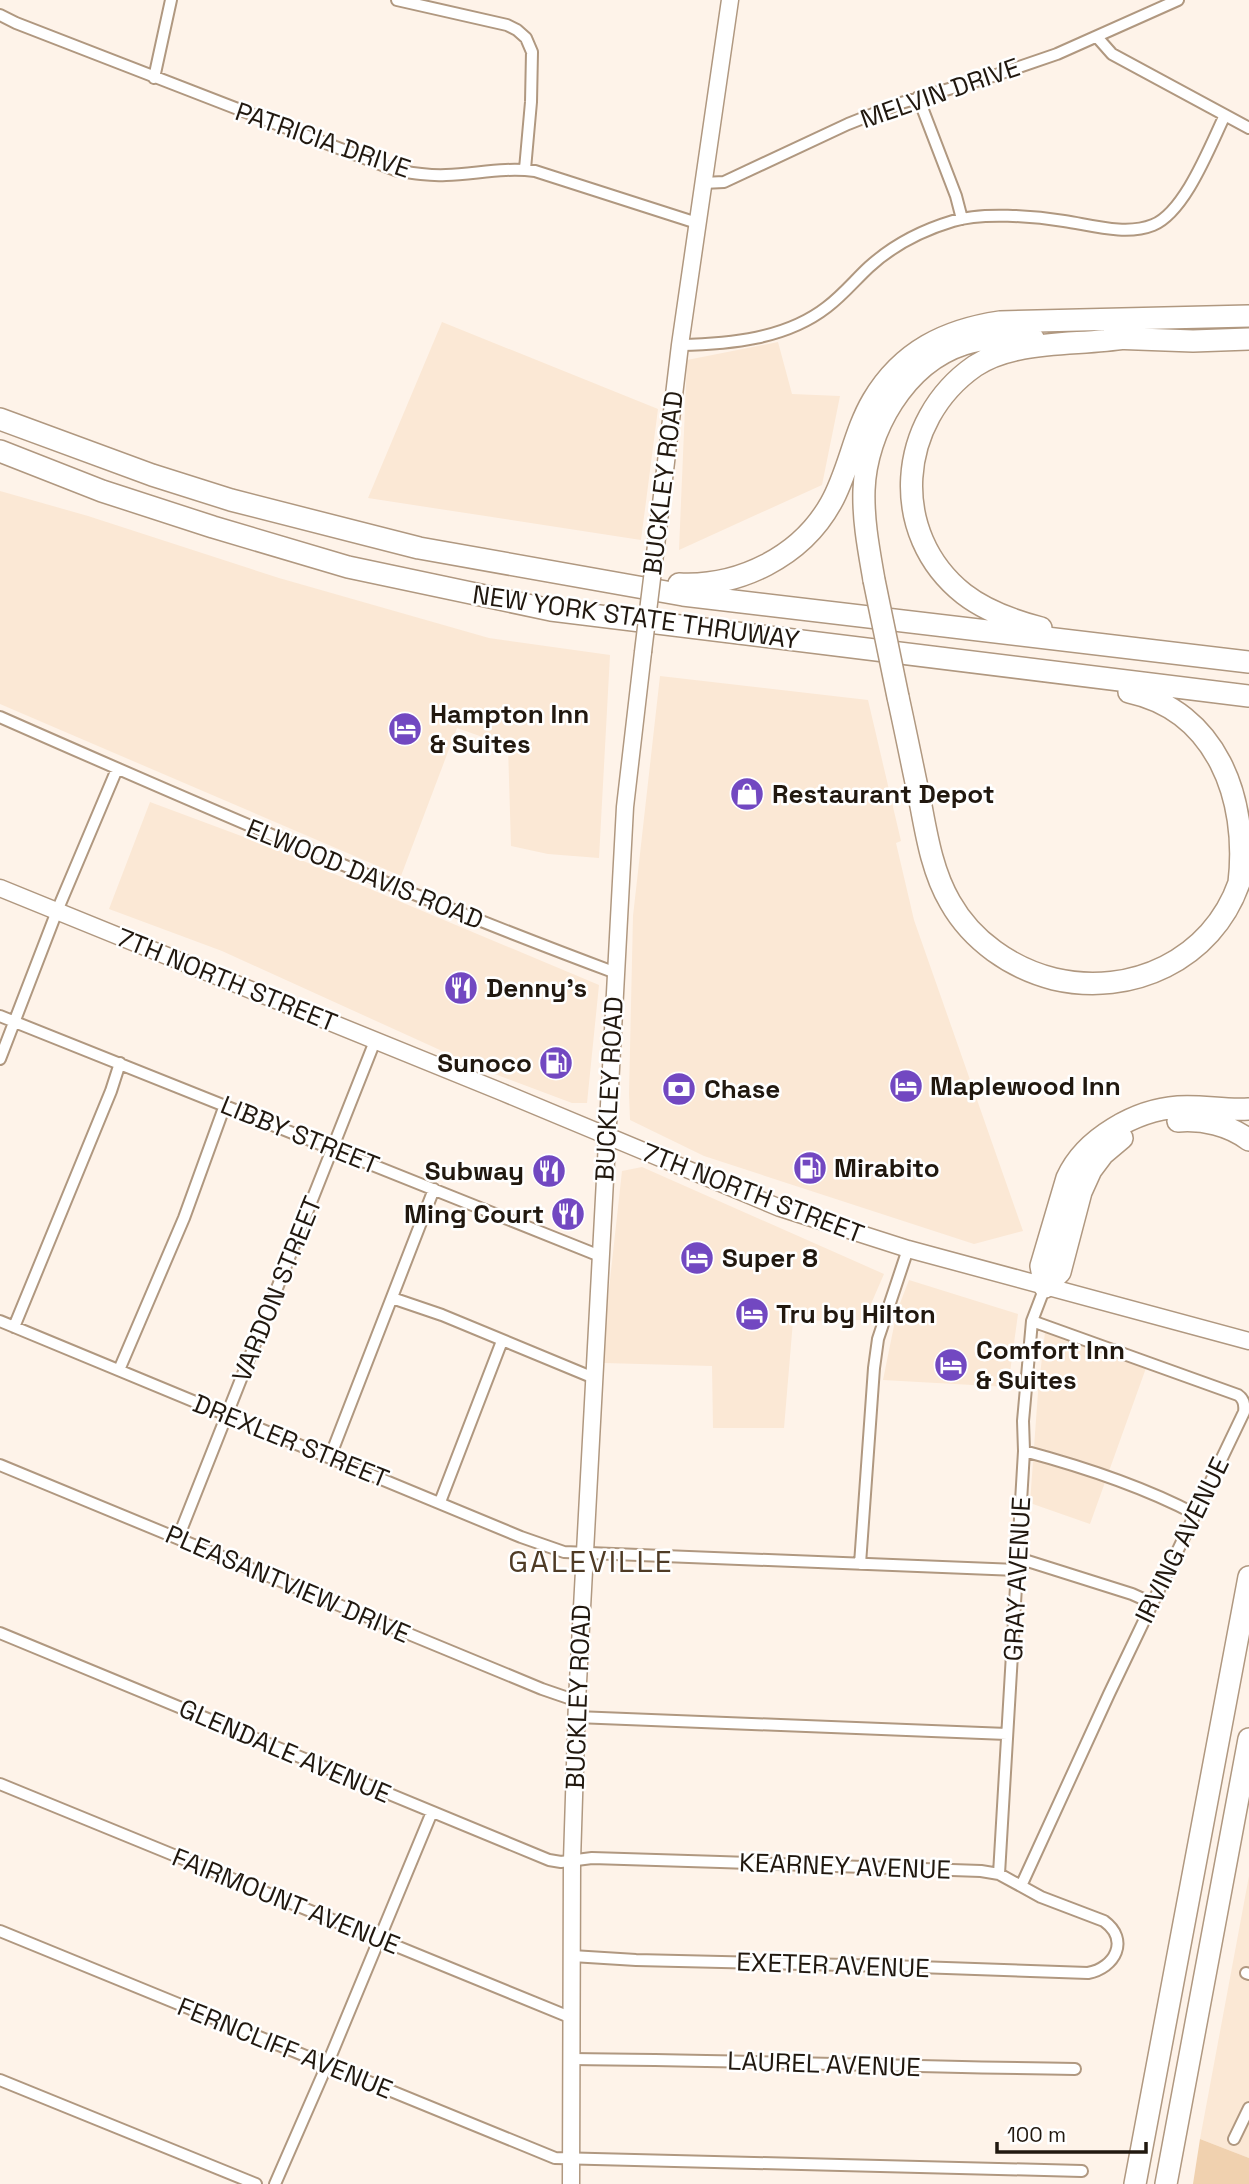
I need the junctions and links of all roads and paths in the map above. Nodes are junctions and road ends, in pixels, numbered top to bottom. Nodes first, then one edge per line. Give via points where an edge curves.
1 (171, 0) edge
2 (397, 0) edge
3 (730, 0) edge
4 (1178, 0) edge
5 (0, 15) edge
6 (1097, 37) junction
7 (154, 78) junction
8 (918, 97) junction
9 (1225, 116) junction
10 (1249, 128) edge
11 (525, 169) junction
12 (703, 183) junction
13 (962, 219) junction
14 (697, 223) junction
15 (1249, 316) edge
16 (1125, 338) junction
17 (1249, 339) edge
18 (680, 345) junction
19 (0, 419) edge
20 (863, 422) junction
21 (0, 451) edge
22 (582, 578) junction
23 (869, 582) junction
24 (1125, 648) junction
25 (1249, 662) edge
26 (1050, 671) junction
27 (1249, 696) edge
28 (892, 698) junction
29 (0, 717) edge
30 (117, 769) junction
31 (1249, 885) edge
32 (0, 888) edge
33 (57, 911) junction
34 (616, 973) junction
35 (0, 1016) edge
36 (15, 1022) junction
37 (375, 1041) junction
38 (0, 1059) edge
39 (120, 1063) junction
40 (225, 1105) junction
41 (1249, 1109) edge
42 (607, 1137) junction
43 (1249, 1140) edge
44 (332, 1148) junction
45 (434, 1189) junction
46 (908, 1249) junction
47 (600, 1256) junction
48 (1045, 1287) junction
49 (392, 1298) junction
50 (0, 1321) edge
51 (1032, 1321) junction
52 (14, 1327) junction
53 (502, 1341) junction
54 (1249, 1341) edge
55 (118, 1370) junction
56 (594, 1378) junction
57 (227, 1415) junction
58 (1024, 1451) junction
59 (330, 1457) junction
60 (0, 1465) edge
61 (440, 1503) junction
62 (1195, 1514) junction
63 (178, 1538) junction
64 (584, 1554) junction
65 (1018, 1558) junction
66 (860, 1564) junction
67 (1249, 1569) edge
68 (1017, 1570) junction
69 (1249, 1577) edge
70 (1244, 1602) junction
71 (1152, 1603) junction
72 (0, 1633) edge
73 (576, 1709) junction
74 (1007, 1734) junction
75 (1249, 1739) edge
76 (0, 1784) edge
77 (432, 1812) junction
78 (572, 1861) junction
79 (999, 1874) junction
80 (1021, 1885) junction
81 (0, 1931) edge
82 (380, 1939) junction
83 (572, 1956) junction
84 (1094, 1972) joint
85 (572, 2018) junction
86 (572, 2059) junction
87 (327, 2065) junction
88 (1075, 2069) dead end
89 (0, 2080) edge
90 (1249, 2108) edge
91 (1234, 2139) dead end
92 (571, 2159) junction
93 (1082, 2171) dead end
94 (256, 2184) edge
95 (275, 2184) edge
96 (571, 2184) edge
97 (1135, 2184) edge
98 (1166, 2184) edge

1 - 7 street
2 - 11 street via 507,25 526,38 532,52
3 - 12 street, BUCKLEY ROAD
4 - 6 street, MELVIN DRIVE
5 - 7 street, PATRICIA DRIVE
6 - 8 street, MELVIN DRIVE via 990,77
6 - 9 street via 1112,54
7 - 11 street, PATRICIA DRIVE via 396,170 447,175
8 - 12 street, MELVIN DRIVE via 724,182
8 - 13 street
9 - 10 street
9 - 13 street via 1189,188 1171,212 1152,226 1135,229 1029,217
11 - 14 street, PATRICIA DRIVE
12 - 14 street, BUCKLEY ROAD
13 - 18 street via 922,232 889,251 826,308 782,330 742,341
14 - 18 street, BUCKLEY ROAD
15 - 20 highway via 973,326 948,334 905,360 872,401
16 - 17 highway
16 - 23 highway via 987,340 943,353 919,370 885,414 868,462 863,511
16 - 24 highway via 1021,348 975,366 935,407 918,443 911,473 918,531 946,578 963,593 1020,622
18 - 34 street, BUCKLEY ROAD, bridge via 625,807
19 - 22 highway, NEW YORK STATE THRUWAY via 231,500 419,548
20 - 22 highway via 831,504 813,529 768,565 732,579 692,584
20 - 23 highway via 851,502 855,542
21 - 26 highway, NEW YORK STATE THRUWAY via 213,527 439,588 551,610
22 - 24 highway, NEW YORK STATE THRUWAY
23 - 28 highway, bridge
24 - 25 highway, NEW YORK STATE THRUWAY
26 - 27 highway, NEW YORK STATE THRUWAY
26 - 28 highway via 1149,696 1175,708 1211,738 1226,759 1243,803 1245,857 1239,884 1225,910 1190,951 1141,977 1094,985 1023,969 980,940 961,919 940,881 929,848
28 - 31 highway via 914,844 928,888 953,929 993,965 1042,987 1090,996 1144,988 1174,975 1216,942
29 - 30 street, ELWOOD DAVIS ROAD
30 - 33 street
30 - 34 street, ELWOOD DAVIS ROAD via 313,854
32 - 33 street, 7TH NORTH STREET
33 - 36 street
33 - 37 street, 7TH NORTH STREET
34 - 42 street, BUCKLEY ROAD
35 - 36 street, LIBBY STREET
36 - 38 street
36 - 39 street, LIBBY STREET
37 - 42 street, 7TH NORTH STREET
37 - 44 street, VARDON STREET
39 - 40 street, LIBBY STREET
39 - 52 street
40 - 44 street, LIBBY STREET
40 - 55 street via 184,1218
41 - 48 highway via 1168,1108 1140,1115 1099,1139 1067,1178 1041,1266
42 - 46 street, 7TH NORTH STREET via 780,1208
42 - 47 street, BUCKLEY ROAD
43 - 48 highway via 1195,1120 1164,1121 1118,1140 1091,1170 1060,1272
44 - 45 street, LIBBY STREET
44 - 57 street, VARDON STREET
45 - 47 street, LIBBY STREET
45 - 49 street
46 - 48 street, 7TH NORTH STREET
46 - 66 street via 878,1339
47 - 56 street, BUCKLEY ROAD
48 - 51 street, GRAY AVENUE
48 - 54 street, 7TH NORTH STREET
49 - 53 street
49 - 59 street
50 - 52 street, DREXLER STREET
51 - 58 street, GRAY AVENUE
51 - 62 street, IRVING AVENUE via 1242,1398 1244,1412
52 - 55 street, DREXLER STREET
53 - 56 street
53 - 61 street
55 - 57 street, DREXLER STREET
56 - 64 street, BUCKLEY ROAD
57 - 59 street, DREXLER STREET
57 - 63 street, VARDON STREET
58 - 62 street via 1159,1497
58 - 65 street, GRAY AVENUE
59 - 61 street, DREXLER STREET
60 - 63 street, PLEASANTVIEW DRIVE
61 - 64 street, DREXLER STREET via 521,1537
62 - 71 street, IRVING AVENUE
63 - 73 street, PLEASANTVIEW DRIVE via 542,1689
64 - 66 street, DREXLER STREET
64 - 73 street, BUCKLEY ROAD
65 - 68 street, GRAY AVENUE
65 - 71 street
66 - 68 street, DREXLER STREET
67 - 70 highway
68 - 74 street, GRAY AVENUE
69 - 70 highway
70 - 97 highway
71 - 80 street, IRVING AVENUE
72 - 77 street, GLENDALE AVENUE
73 - 74 street, PLEASANTVIEW DRIVE
73 - 78 street, BUCKLEY ROAD
74 - 79 street, GRAY AVENUE
75 - 98 highway
76 - 82 street, FAIRMOUNT AVENUE
77 - 78 street, GLENDALE AVENUE via 549,1860
77 - 82 street
78 - 79 street, KEARNEY AVENUE via 592,1858
78 - 83 street, BUCKLEY ROAD
79 - 80 street, KEARNEY AVENUE
80 - 84 street, KEARNEY AVENUE via 1112,1927 1117,1950 1111,1963
81 - 87 street, FERNCLIFF AVENUE
82 - 85 street, FAIRMOUNT AVENUE
82 - 87 street
83 - 84 street, EXETER AVENUE
83 - 85 street, BUCKLEY ROAD
85 - 86 street, BUCKLEY ROAD
86 - 88 street, LAUREL AVENUE
86 - 92 street, BUCKLEY ROAD
87 - 92 street, FERNCLIFF AVENUE via 555,2158
87 - 95 street
89 - 94 street
90 - 91 street
92 - 93 street, FERNCLIFF AVENUE
92 - 96 street, BUCKLEY ROAD

